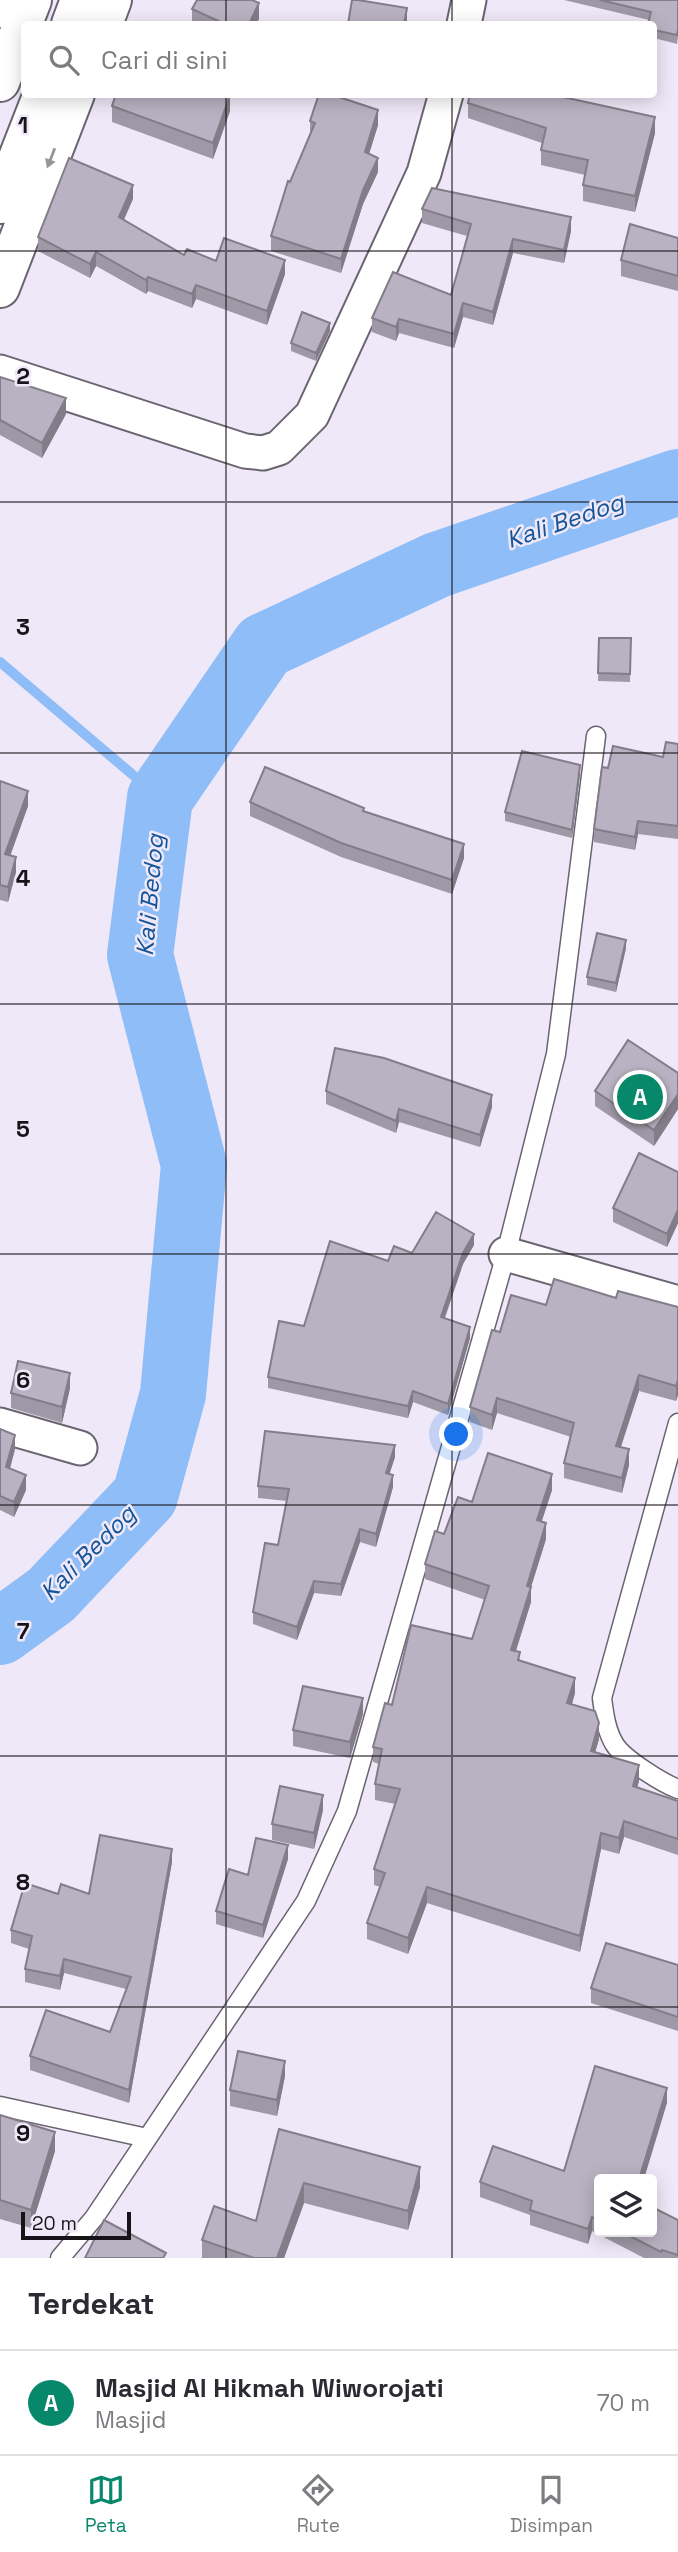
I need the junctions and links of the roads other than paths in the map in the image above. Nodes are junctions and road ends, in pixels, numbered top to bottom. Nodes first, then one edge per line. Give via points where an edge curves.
1 (3, 0) edge
2 (32, 0) edge
3 (80, 0) edge
4 (112, 0) edge
5 (469, 0) edge
6 (0, 8) edge
7 (24, 21) edge
8 (72, 21) edge
9 (104, 21) edge
10 (465, 21) edge
11 (21, 28) edge
12 (0, 82) edge
13 (41, 98) edge
14 (73, 98) edge
15 (445, 98) edge
16 (0, 204) edge
17 (0, 288) edge
18 (0, 372) edge
19 (596, 736) dead end
20 (506, 1254) junction
21 (678, 1303) edge
22 (678, 1423) edge
23 (0, 1426) edge
24 (80, 1448) dead end
25 (678, 1789) edge
26 (0, 2106) edge
27 (147, 2138) junction
28 (60, 2258) edge

1 - 6 main road
2 - 7 main road
3 - 8 main road
4 - 9 main road
5 - 10 street
11 - 12 main road
13 - 16 main road
14 -> 17 main road
15 - 18 street via 424,173 312,415 279,448 264,453 245,451
19 - 20 lane via 556,1054
20 - 21 street
20 - 27 lane via 347,1811 306,1901
22 - 25 lane via 602,1698 616,1746
23 - 24 street
26 - 27 lane
27 - 28 lane via 94,2218

